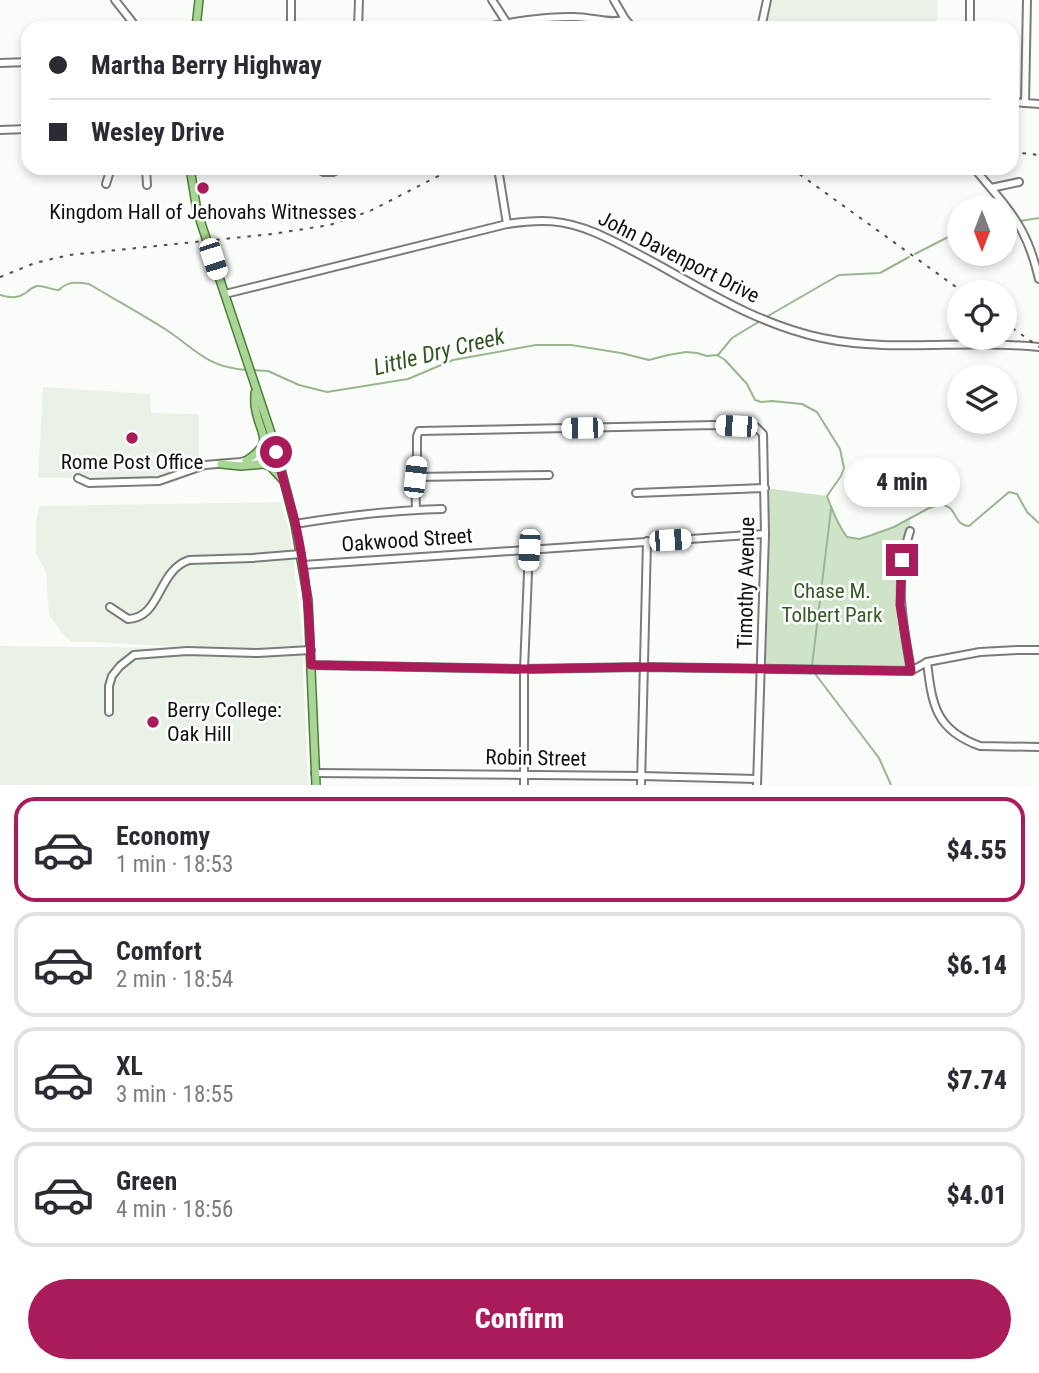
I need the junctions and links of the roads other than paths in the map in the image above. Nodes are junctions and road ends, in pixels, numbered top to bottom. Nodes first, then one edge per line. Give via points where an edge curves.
1 (115, 0) edge
2 (199, 0) edge
3 (291, 0) edge
4 (357, 0) edge
5 (492, 0) edge
6 (614, 0) edge
7 (767, 0) edge
8 (970, 0) edge
9 (1027, 0) edge
10 (625, 19) joint
11 (132, 21) edge
12 (197, 21) edge
13 (290, 21) edge
14 (358, 21) edge
15 (506, 21) edge
16 (542, 21) edge
17 (608, 21) edge
18 (620, 21) edge
19 (762, 21) edge
20 (970, 21) edge
21 (21, 62) edge
22 (0, 63) edge
23 (1019, 102) edge
24 (1026, 103) junction
25 (1039, 104) edge
26 (21, 129) edge
27 (0, 130) edge
28 (109, 175) edge
29 (146, 175) edge
30 (191, 175) edge
31 (499, 175) edge
32 (980, 175) edge
33 (1019, 182) dead end
34 (106, 184) dead end
35 (147, 185) dead end
36 (990, 188) junction
37 (507, 224) junction
38 (1037, 260) edge
39 (1039, 279) edge
40 (225, 294) junction
41 (1039, 347) edge
42 (257, 398) junction
43 (276, 452) junction
44 (247, 461) junction
45 (221, 464) junction
46 (548, 475) dead end
47 (415, 477) junction
48 (78, 478) dead end
49 (285, 482) junction
50 (765, 488) junction
51 (636, 493) dead end
52 (416, 509) junction
53 (442, 509) dead end
54 (295, 524) junction
55 (910, 531) dead end
56 (765, 534) junction
57 (647, 541) junction
58 (529, 550) junction
59 (301, 554) junction
60 (303, 565) junction
61 (110, 607) dead end
62 (311, 650) junction
63 (1039, 650) edge
64 (927, 662) junction
65 (311, 665) junction
66 (643, 667) junction
67 (524, 669) junction
68 (762, 669) junction
69 (911, 671) junction
70 (109, 712) dead end
71 (1039, 747) edge
72 (315, 774) junction
73 (524, 775) junction
74 (641, 776) junction
75 (757, 782) edge
76 (316, 785) edge
77 (524, 785) edge
78 (641, 785) edge

1 - 11 street
2 - 12 main road
3 - 13 street
4 - 14 street
5 - 15 street
6 - 10 street
7 - 19 street
8 - 20 street
9 - 24 street
10 - 18 street
16 - 17 street via 574,17
21 - 22 street
23 - 24 street
24 - 25 street
26 - 27 street
28 - 34 street
29 - 35 street
30 - 40 main road via 197,211
31 - 37 street
32 - 36 street
33 - 36 street
36 - 38 street
37 - 40 street, John Davenport Drive
37 - 41 street, John Davenport Drive via 543,220 587,229 762,318 809,335 872,344
38 - 39 street
40 - 42 main road
42 - 43 main road
42 - 44 main road via 256,412 265,439
43 - 44 street
43 - 49 main road
44 - 45 street
45 - 48 street via 196,467 159,481 89,484
45 - 49 main road via 264,464
46 - 47 street
47 - 50 street, Timothy Avenue via 419,431 715,425 756,427 764,434
47 - 52 street
49 - 54 main road
50 - 51 street
50 - 56 street, Timothy Avenue
52 - 53 street
52 - 54 street
54 - 59 main road
55 - 69 street via 902,560 900,605
56 - 57 street, Oakwood Street
56 - 68 street, Timothy Avenue
57 - 58 street, Oakwood Street
57 - 66 street
58 - 60 street, Oakwood Street
58 - 67 street
59 - 60 main road
59 - 61 street via 189,560 173,570 143,615 126,618
60 - 62 main road
62 - 65 main road
62 - 70 street via 134,655 113,676
63 - 64 street via 980,652
64 - 69 street
64 - 71 street via 931,696 947,726 980,746
65 - 67 street
65 - 72 main road
66 - 67 street
66 - 68 street
66 - 74 street
67 - 73 street
68 - 69 street
68 - 75 street, Timothy Avenue
72 - 73 street, Robin Street
72 - 76 main road
73 - 74 street, Robin Street
73 - 77 street
74 - 75 street, Robin Street
74 - 78 street

